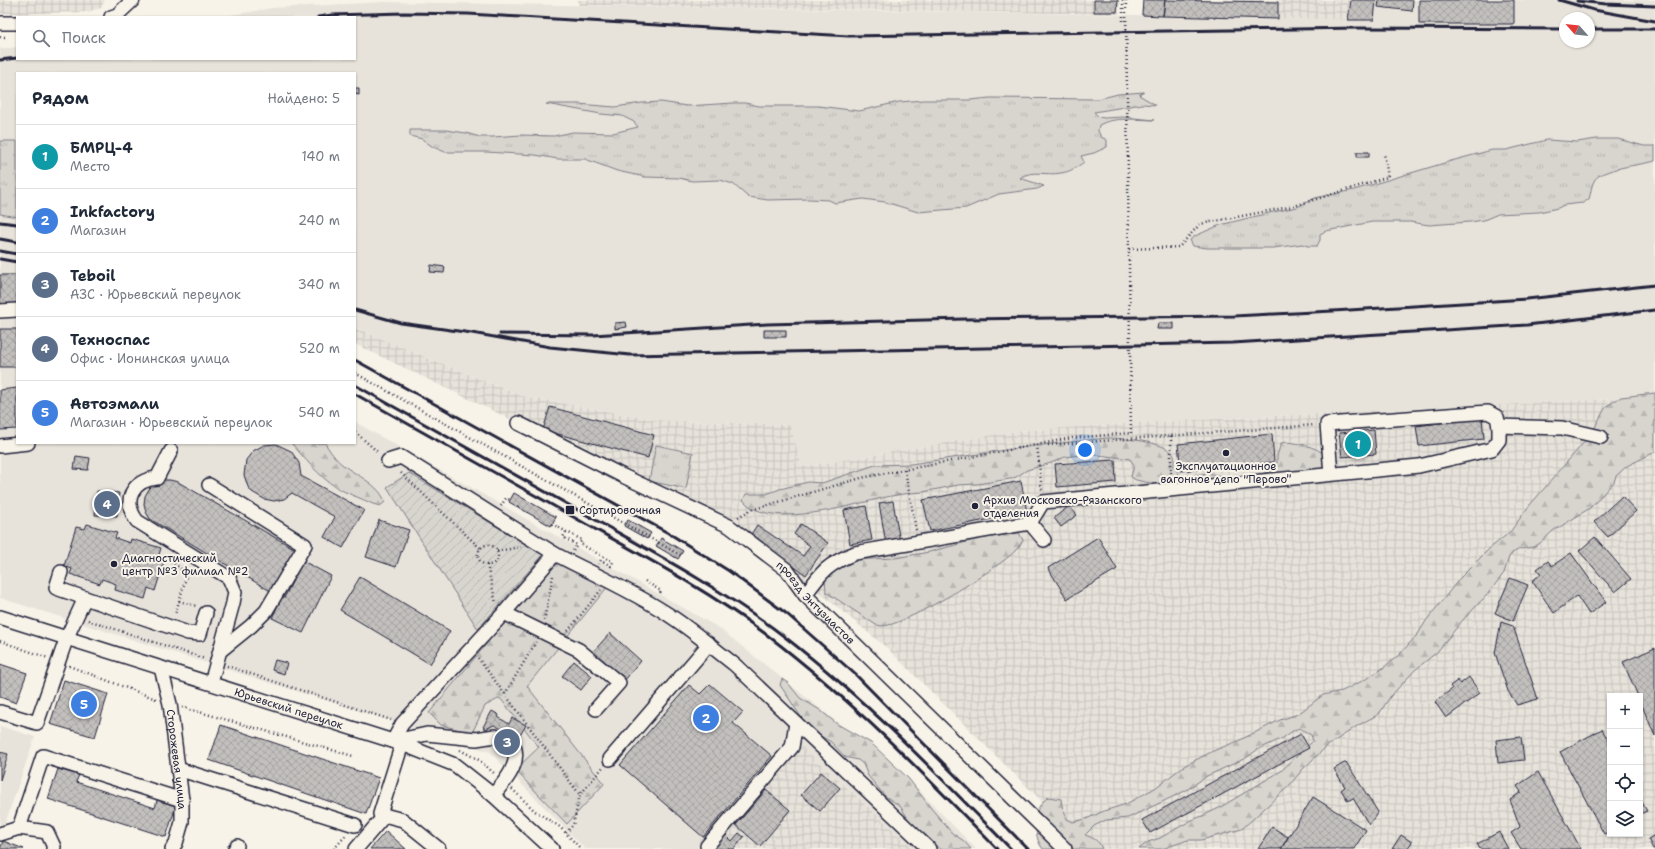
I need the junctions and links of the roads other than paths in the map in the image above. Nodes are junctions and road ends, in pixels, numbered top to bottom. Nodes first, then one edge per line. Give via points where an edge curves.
1 (133, 0) edge
2 (114, 16) edge
3 (0, 23) edge
4 (16, 23) edge
5 (16, 310) edge
6 (0, 311) edge
7 (518, 423) dead end
8 (1499, 426) junction
9 (1600, 437) dead end
10 (19, 444) edge
11 (0, 446) edge
12 (171, 451) dead end
13 (388, 461) road end
14 (1331, 474) junction
15 (209, 485) dead end
16 (1030, 523) junction
17 (1044, 540) dead end
18 (555, 554) junction
19 (61, 572) dead end
20 (805, 595) junction
21 (85, 598) junction
22 (206, 613) road end
23 (502, 615) junction
24 (0, 617) edge
25 (67, 637) junction
26 (709, 644) junction
27 (220, 651) junction
28 (161, 668) junction
29 (211, 682) junction
30 (596, 709) dead end
31 (0, 712) edge
32 (796, 722) junction
33 (500, 739) dead end
34 (397, 742) junction
35 (514, 746) dead end
36 (610, 759) road end
37 (178, 769) junction
38 (493, 795) junction
39 (182, 800) junction
40 (385, 815) junction
41 (355, 825) dead end
42 (19, 828) junction
43 (0, 834) edge
44 (706, 846) dead end
45 (548, 848) edge
46 (53, 849) edge
47 (172, 849) edge
48 (356, 849) edge
49 (439, 849) edge
50 (929, 849) edge
51 (1065, 849) edge

1 - 2 street
3 - 4 street
5 - 6 street
7 - 20 street, проезд Энтузиастов via 729,526 787,570
8 - 9 street via 1562,428
8 - 14 street via 1499,440 1492,449 1419,466
8 - 14 street via 1497,417 1488,412 1327,424
10 - 11 street
12 - 27 street via 157,478 148,478 134,489 130,497 130,506 137,522 229,578 235,592
13 - 18 street via 401,458
14 - 16 street via 1043,502
15 - 27 street via 305,544 266,611
16 - 17 street
16 - 20 street via 855,553 836,561 819,575
18 - 23 street
18 - 26 street via 668,615
19 - 21 street via 56,588
20 - 51 street, проезд Энтузиастов
21 - 22 street via 188,633 200,634
21 - 25 street
23 - 30 street via 579,650 620,683
23 - 34 street via 402,724
24 - 25 street, Юрьевский переулок
25 - 28 street, Юрьевский переулок
25 - 31 street via 37,724
26 - 32 street
26 - 36 street
27 - 29 street
28 - 29 street, Юрьевский переулок
28 - 37 street, Сторожевая улица via 170,704
29 - 34 street, Юрьевский переулок
32 - 44 street via 792,747
32 - 50 street
33 - 34 street via 495,736 476,739 426,734
34 - 38 street, Юрьевский переулок via 455,766
34 - 40 street via 380,814
35 - 38 street via 516,754 512,769 505,782
37 - 39 street, Сторожевая улица
37 - 41 street
38 - 45 street, Юрьевский переулок
39 - 42 street via 43,756
39 - 47 street, Сторожевая улица via 182,822
40 - 48 street
40 - 49 street via 403,820
42 - 43 street
42 - 46 street via 47,832

